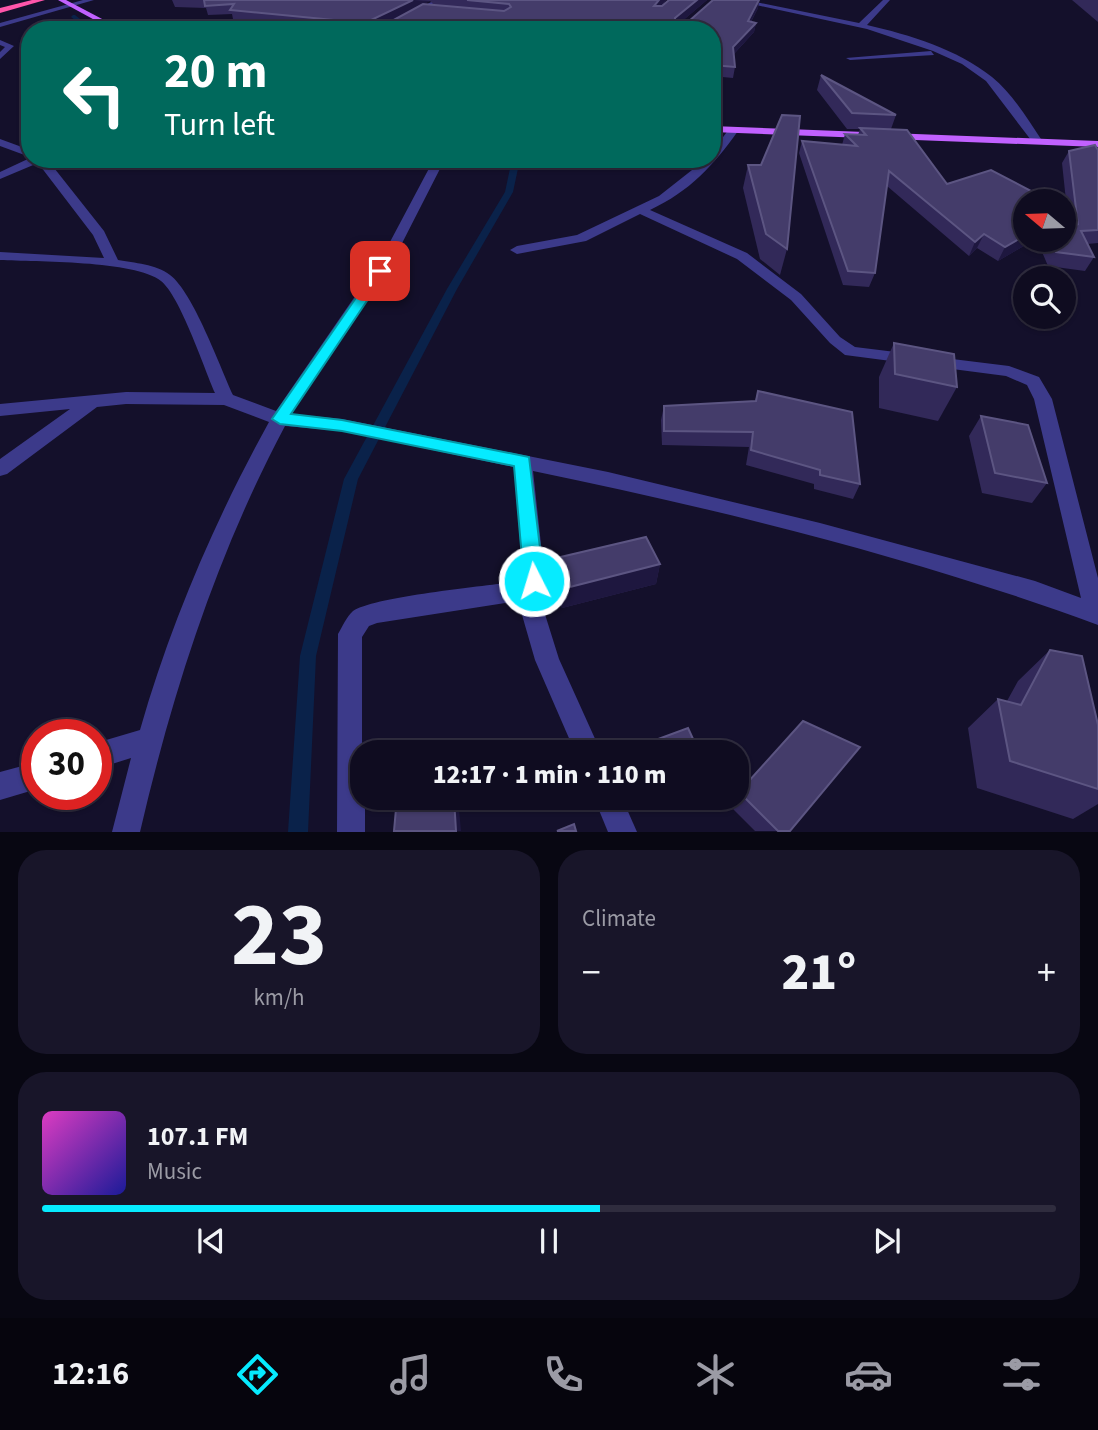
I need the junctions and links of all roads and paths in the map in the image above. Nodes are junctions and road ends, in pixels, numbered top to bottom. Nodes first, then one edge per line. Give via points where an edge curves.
1 (41, 0) edge
2 (61, 0) edge
3 (91, 0) edge
4 (440, 0) edge
5 (736, 0) edge
6 (887, 0) edge
7 (75, 5) junction
8 (421, 9) junction
9 (435, 10) edge
10 (0, 11) edge
11 (103, 21) edge
12 (399, 21) edge
13 (0, 25) edge
14 (859, 27) junction
15 (0, 42) edge
16 (942, 52) junction
17 (0, 57) edge
18 (850, 58) dead end
19 (721, 130) edge
20 (733, 131) junction
21 (0, 142) edge
22 (1038, 142) junction
23 (1098, 144) edge
24 (721, 147) edge
25 (21, 150) edge
26 (21, 167) edge
27 (46, 168) edge
28 (436, 168) edge
29 (704, 168) edge
30 (0, 176) edge
31 (641, 210) junction
32 (517, 250) dead end
33 (0, 256) edge
34 (113, 264) junction
35 (226, 400) junction
36 (93, 401) junction
37 (0, 410) edge
38 (280, 419) junction
39 (523, 461) junction
40 (0, 469) edge
41 (526, 590) junction
42 (1097, 615) edge
43 (148, 740) junction
44 (583, 740) edge
45 (112, 751) edge
46 (21, 780) edge
47 (0, 786) edge
48 (613, 810) edge
49 (126, 831) edge
50 (351, 831) edge
51 (623, 831) edge

1 - 10 highway
2 - 7 main road
3 - 7 street
4 - 8 street
5 - 14 street
6 - 14 street
7 - 11 main road
7 - 13 street
8 - 9 street
8 - 12 street
14 - 16 street
15 - 17 street via 10,46
16 - 18 street
16 - 22 street via 990,80
19 - 20 main road
20 - 22 main road
20 - 24 street
21 - 25 street
22 - 23 main road
26 - 30 street
27 - 34 street via 99,234
28 - 38 street via 380,271
29 - 31 street
31 - 32 street via 582,238
31 - 42 street via 742,256 796,297 851,351 1009,371 1033,381 1042,399
33 - 34 street
34 - 35 street via 166,278
35 - 36 street
35 - 38 street
36 - 37 street
36 - 40 street
38 - 39 street via 342,425
38 - 43 street via 240,493 190,613
39 - 41 street via 534,581
39 - 42 street via 820,531 1035,592
41 - 44 street via 547,660
41 - 50 street via 361,619 351,634
43 - 45 street
43 - 49 street
46 - 47 street
48 - 51 street

